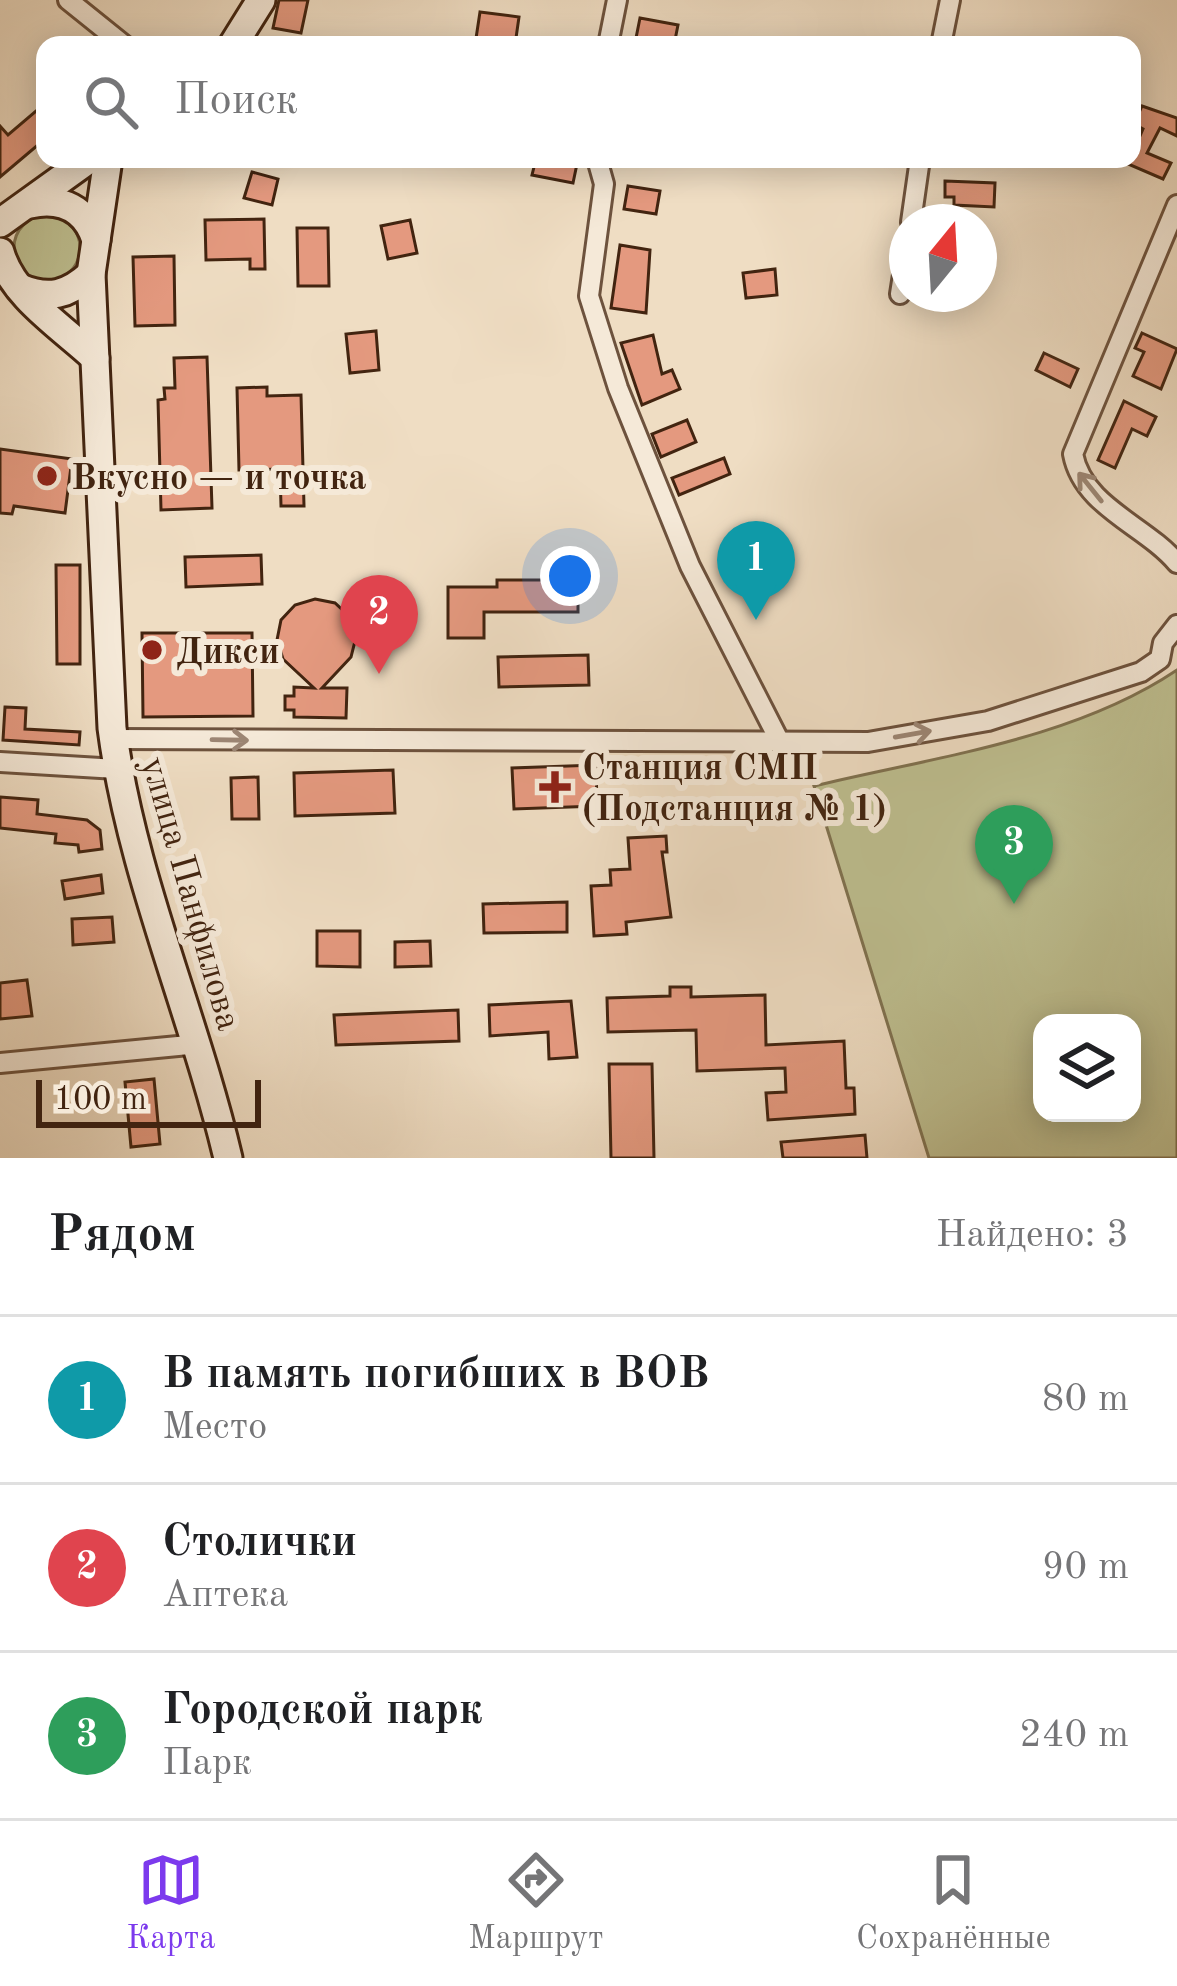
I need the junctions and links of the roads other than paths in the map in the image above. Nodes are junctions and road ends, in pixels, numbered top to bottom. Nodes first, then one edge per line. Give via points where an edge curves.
1 (68, 0) edge
2 (261, 0) edge
3 (617, 0) edge
4 (950, 0) edge
5 (113, 36) edge
6 (239, 36) edge
7 (610, 36) edge
8 (943, 36) edge
9 (76, 168) edge
10 (107, 168) edge
11 (601, 168) edge
12 (919, 168) edge
13 (914, 204) edge
14 (1177, 205) edge
15 (15, 213) edge
16 (96, 241) junction
17 (0, 251) edge
18 (91, 274) junction
19 (9, 282) edge
20 (95, 358) junction
21 (1177, 563) edge
22 (1177, 625) edge
23 (113, 739) junction
24 (781, 744) junction
25 (0, 762) edge
26 (116, 769) junction
27 (199, 1044) junction
28 (0, 1063) edge
29 (228, 1158) edge

1 - 5 street
2 - 6 main road
3 - 7 street
4 - 8 street
9 - 15 main road
10 - 16 main road, улица Панфилова
11 - 24 street via 589,296 690,566
12 - 13 street
21 -> 14 street via 1097,498 1073,454
15 - 16 main road via 48,200 72,206
15 - 17 main road
16 - 18 main road, улица Панфилова
17 - 19 main road
18 - 19 main road via 61,295 38,296
18 - 20 main road, улица Панфилова
19 - 20 main road
20 - 23 main road, улица Панфилова
24 -> 22 street via 868,742 988,721 1142,672 1160,659
23 -> 24 street
23 - 26 main road, улица Панфилова
25 - 26 street
26 - 27 main road, улица Панфилова
27 - 28 street
27 - 29 main road, улица Панфилова

